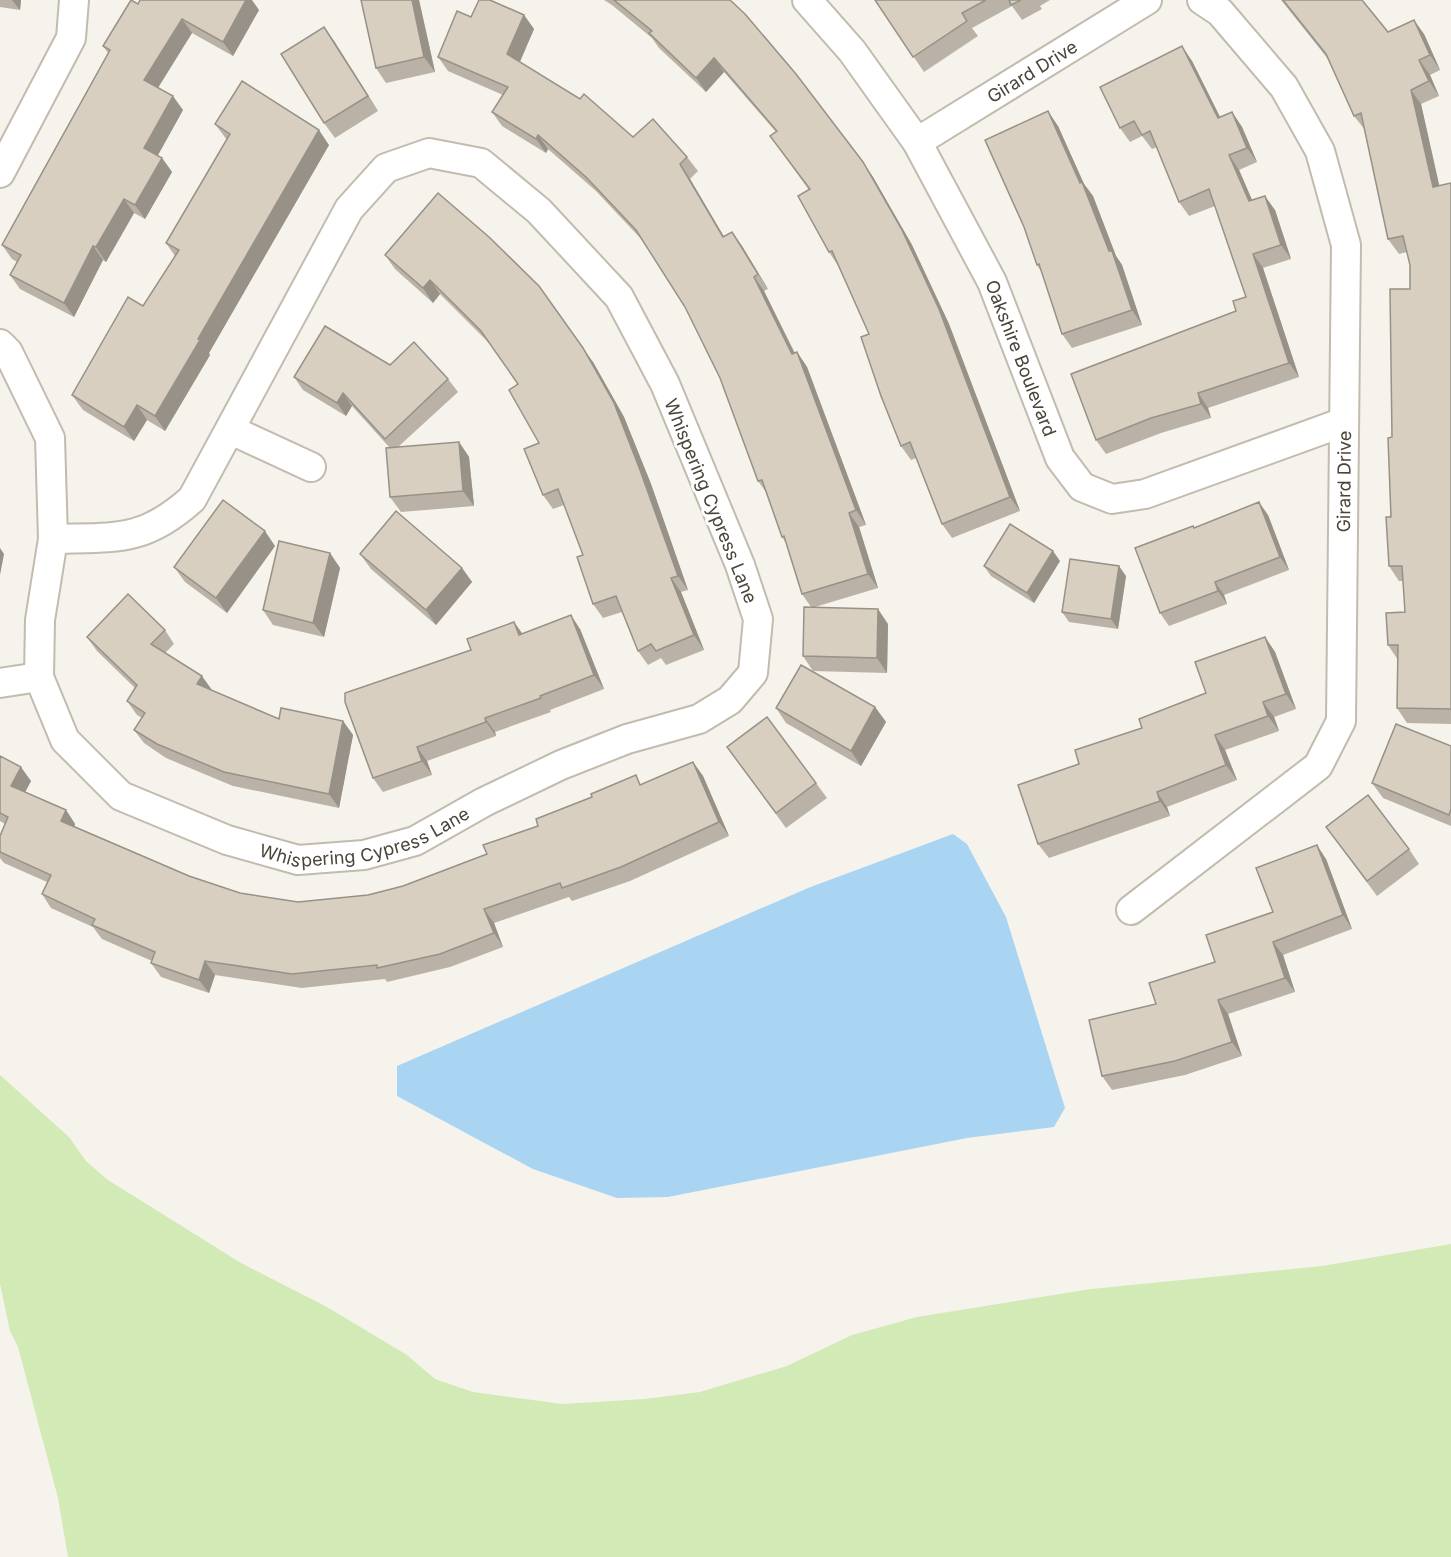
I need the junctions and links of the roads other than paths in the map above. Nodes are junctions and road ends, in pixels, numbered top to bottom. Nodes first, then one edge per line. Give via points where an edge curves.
1 (75, 0) edge
2 (807, 0) edge
3 (1147, 0) edge
4 (1202, 0) edge
5 (917, 142) junction
6 (0, 173) edge
7 (0, 344) edge
8 (1344, 422) junction
9 (231, 430) junction
10 (311, 467) dead end
11 (53, 539) junction
12 (39, 677) junction
13 (0, 683) edge
14 (1131, 910) dead end

1 - 6 street via 71,38
2 - 5 street, Oakshire Boulevard via 852,51
3 - 5 street, Girard Drive
4 - 8 street, Girard Drive via 1220,12 1284,87 1320,151 1346,245
5 - 8 street, Oakshire Boulevard via 992,282 1060,458 1082,487 1112,499 1145,494
7 - 11 street, Whispering Cypress Lane via 8,352 50,438
8 - 14 street, Girard Drive via 1341,721 1318,766
9 - 10 street
9 - 11 street, Whispering Cypress Lane via 192,499 169,520 129,536
9 - 12 street, Whispering Cypress Lane via 350,209 386,168 429,153 481,163 539,211 619,297 665,384 740,565 758,619 753,673 730,700 699,719 627,739 561,765 415,841 364,855 298,860 227,840 121,796 65,740
11 - 12 street, Whispering Cypress Lane via 40,620
12 - 13 street

